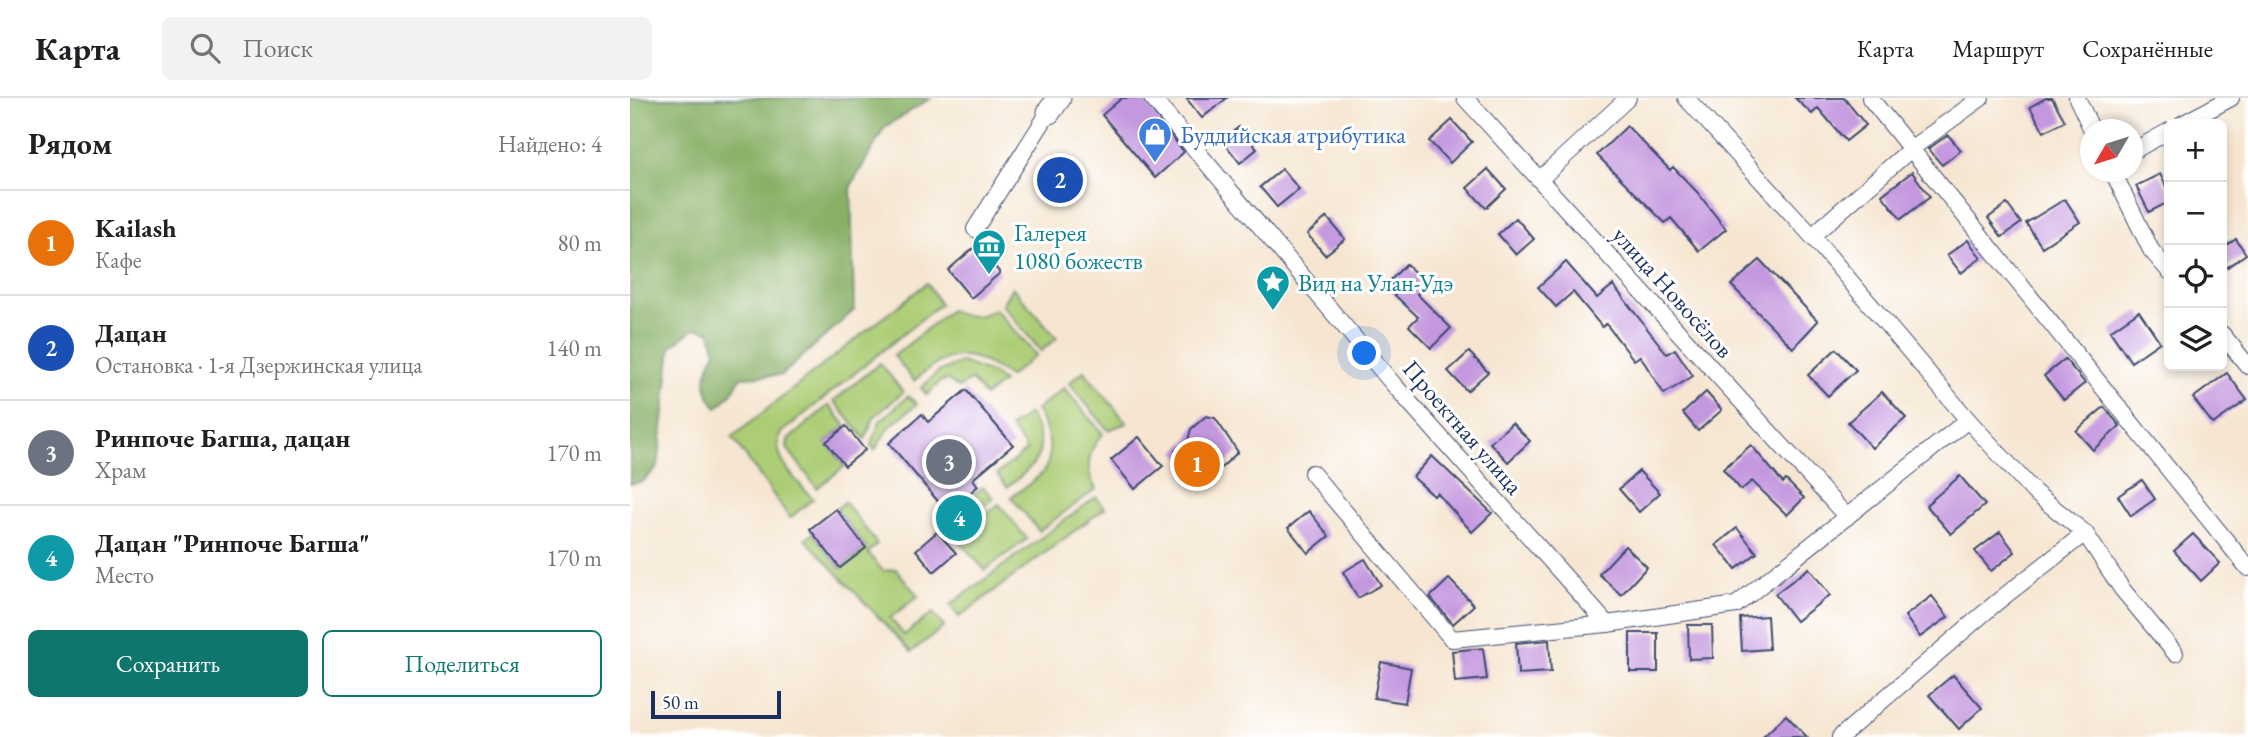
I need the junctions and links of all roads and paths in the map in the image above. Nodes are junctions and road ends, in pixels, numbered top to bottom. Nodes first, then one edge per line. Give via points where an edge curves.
1 (1152, 98) edge
2 (1465, 98) edge
3 (1628, 98) edge
4 (1686, 98) edge
5 (1870, 98) edge
6 (1981, 98) edge
7 (2077, 98) edge
8 (2231, 98) edge
9 (1054, 105) edge
10 (2087, 119) edge
11 (2191, 119) edge
12 (2164, 134) edge
13 (2143, 145) edge
14 (1912, 148) junction
15 (1540, 179) junction
16 (2118, 182) edge
17 (975, 229) dead end
18 (1812, 236) junction
19 (2164, 265) edge
20 (2227, 340) edge
21 (2248, 366) edge
22 (1968, 420) junction
23 (1312, 474) dead end
24 (1847, 517) junction
25 (2085, 534) junction
26 (2248, 568) edge
27 (1607, 624) junction
28 (2175, 653) dead end
29 (1840, 737) edge

1 - 27 street, Проектная улица via 1394,385
2 - 15 street, улица Новосёлов
3 - 15 street
4 - 18 street
5 - 14 street
6 - 14 street
7 - 10 street
8 - 11 street
9 - 17 street
12 - 13 street
14 - 18 street
14 - 26 street
15 - 24 street, улица Новосёлов
16 - 19 street via 2151,250
18 - 22 street
20 - 21 street
22 - 24 street
22 - 25 street via 2034,492
23 - 27 street via 1452,639
24 - 27 street via 1736,606
25 - 28 street via 2122,589
25 - 29 street via 1997,602

